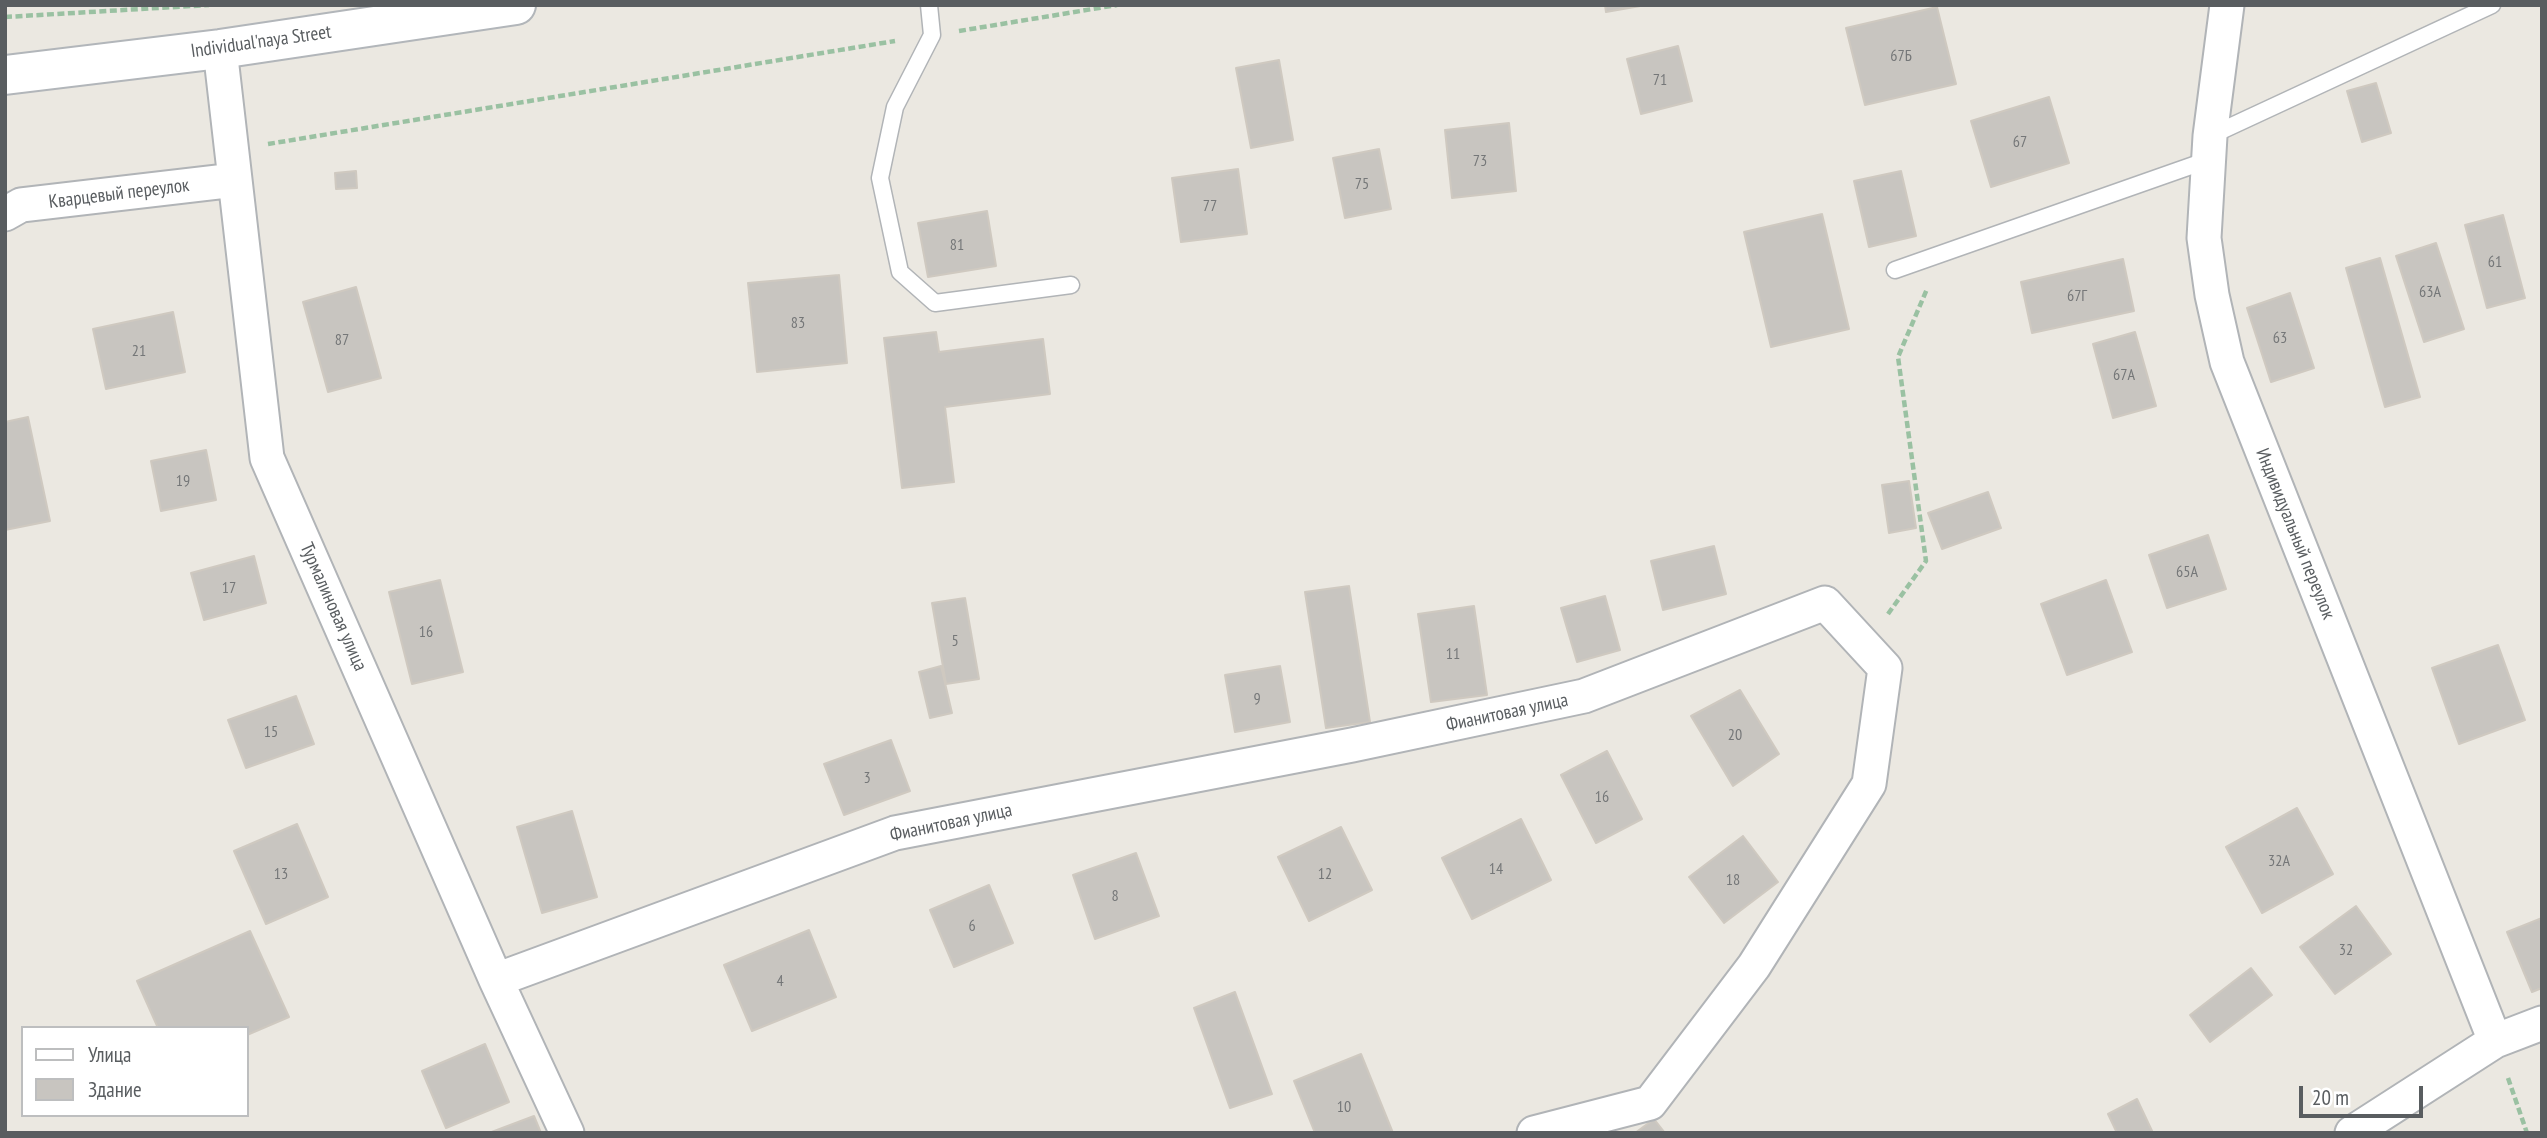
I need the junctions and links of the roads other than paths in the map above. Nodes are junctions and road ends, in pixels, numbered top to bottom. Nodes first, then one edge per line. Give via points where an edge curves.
1 (516, 5) edge
2 (929, 5) edge
3 (2227, 5) edge
4 (2492, 5) edge
5 (220, 48) junction
6 (5, 75) edge
7 (2209, 148) junction
8 (234, 165) junction
9 (5, 214) edge
10 (1895, 270) dead end
11 (1071, 285) dead end
12 (496, 980) junction
13 (2542, 1023) edge
14 (2495, 1041) junction
15 (566, 1133) edge
16 (1534, 1133) edge
17 (2352, 1133) edge

1 - 5 main road, Individual'naya Street
2 - 11 lane via 932,35 895,107 880,177 900,272 935,303
3 - 7 street, Индивидуальный переулок
4 - 7 lane
5 - 6 main road, Individual'naya Street
5 - 8 street, Турмалиновая улица
7 - 10 lane
7 - 14 street, Индивидуальный переулок via 2204,238 2227,362
8 - 9 street, Кварцевый переулок via 21,205
8 - 12 street, Турмалиновая улица via 267,458
12 - 15 street, Турмалиновая улица
12 - 16 street, Фианитовая улица via 895,833 1352,746 1584,696 1825,603 1885,668 1869,784 1754,966 1650,1102
13 - 14 street
14 - 17 street

